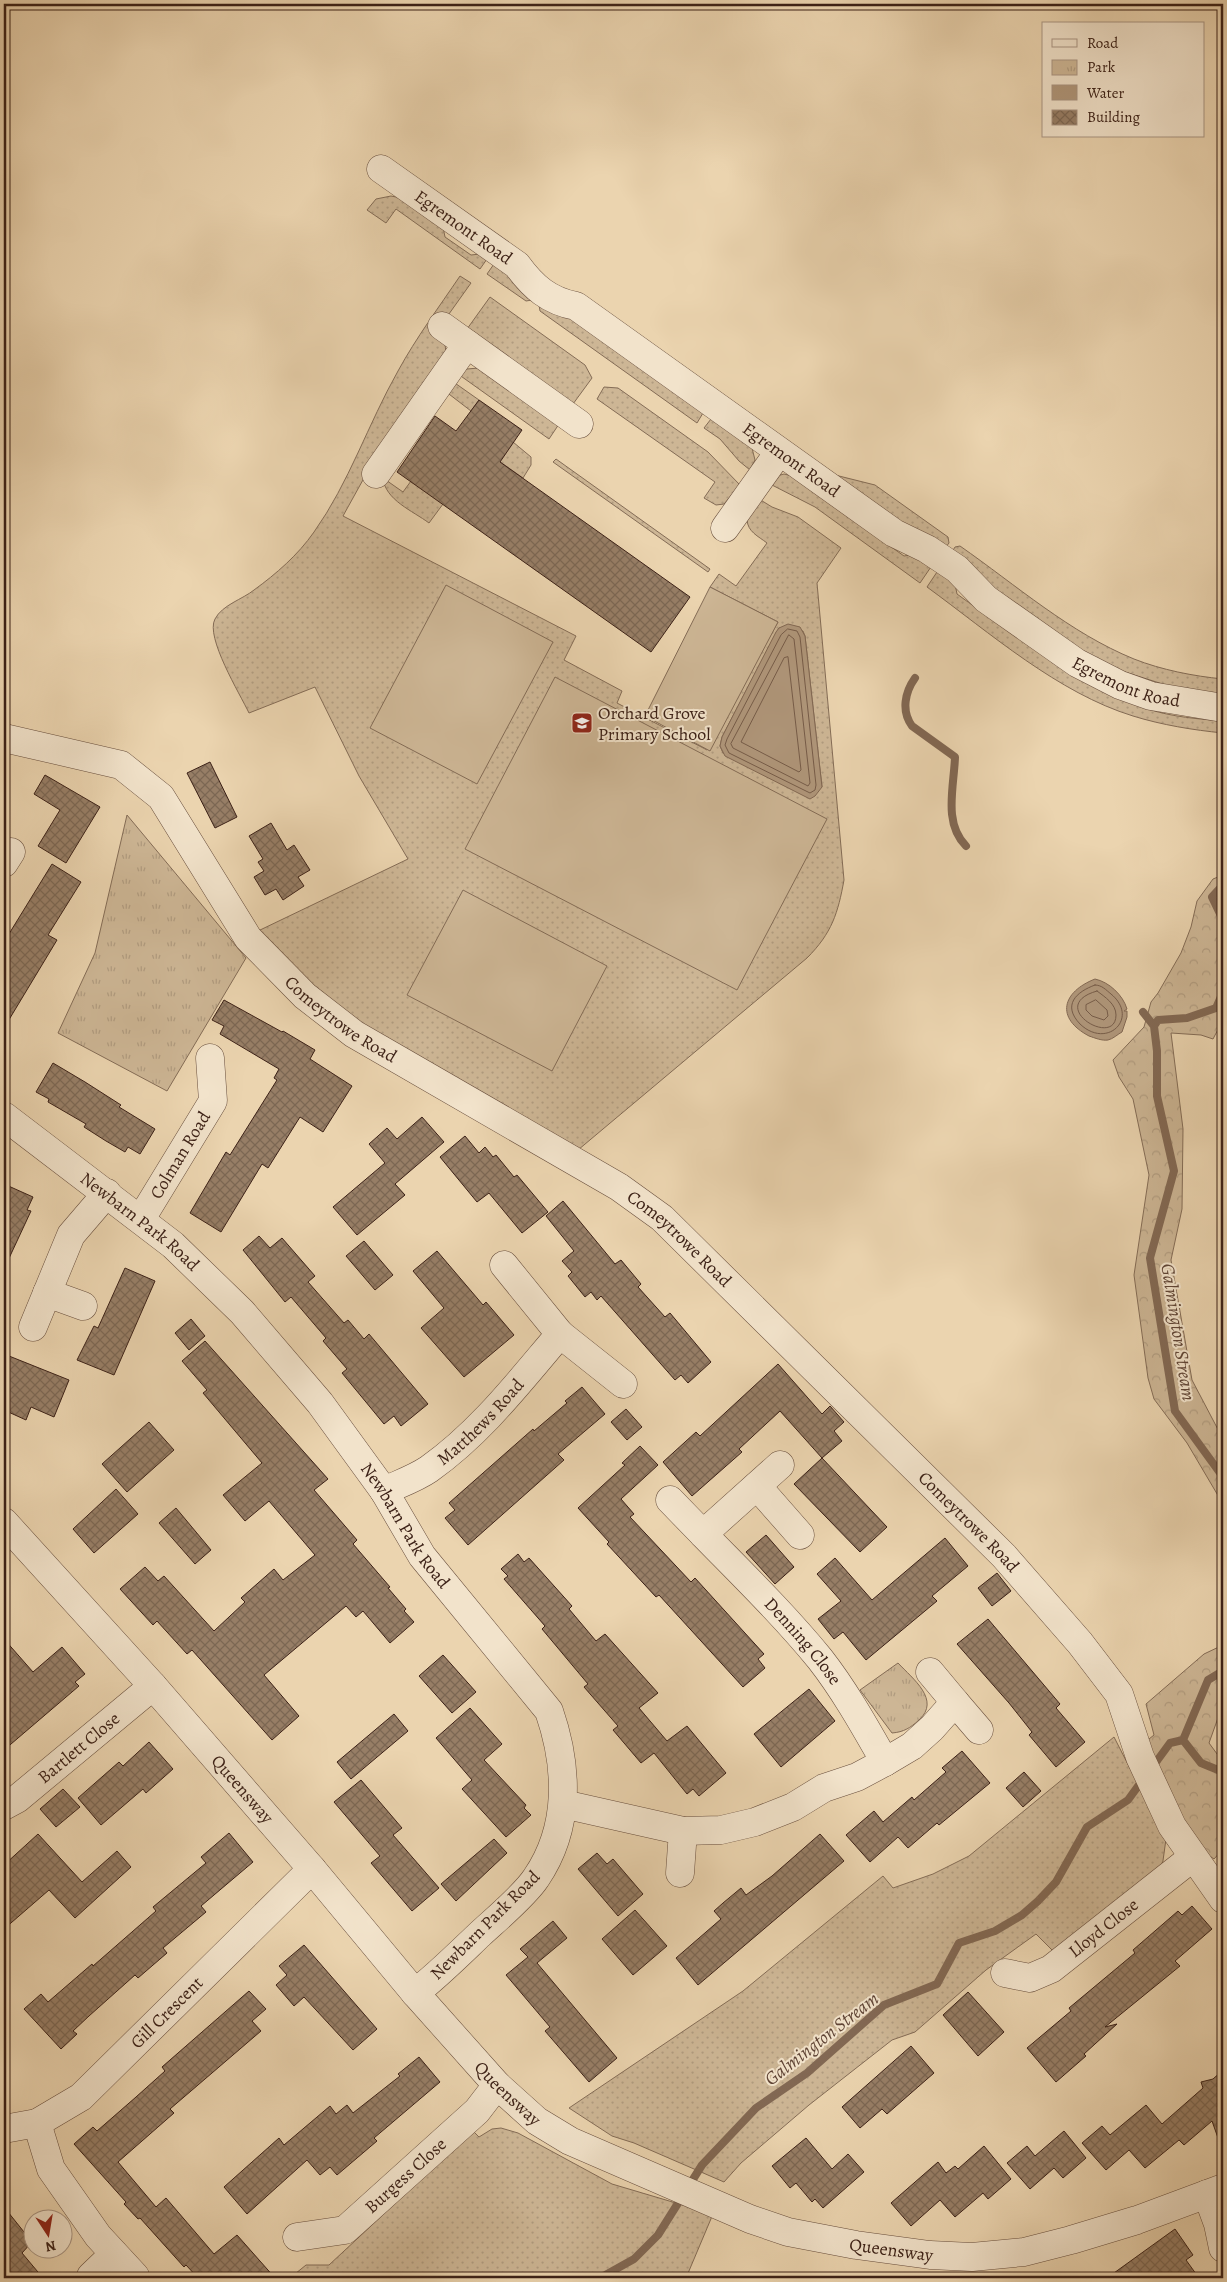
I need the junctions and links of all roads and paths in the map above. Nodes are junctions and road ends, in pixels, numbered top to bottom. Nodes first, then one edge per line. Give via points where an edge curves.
1 (381, 169) dead end
2 (442, 326) dead end
3 (467, 344) junction
4 (579, 424) dead end
5 (779, 452) junction
6 (376, 474) dead end
7 (724, 528) dead end
8 (1223, 708) edge
9 (4, 738) edge
10 (210, 1058) dead end
11 (4, 1116) edge
12 (107, 1193) junction
13 (141, 1219) junction
14 (504, 1265) dead end
15 (47, 1293) junction
16 (82, 1306) dead end
17 (33, 1327) dead end
18 (560, 1334) junction
19 (623, 1384) dead end
20 (780, 1466) dead end
21 (757, 1486) junction
22 (384, 1491) junction
23 (670, 1500) dead end
24 (4, 1522) edge
25 (703, 1534) junction
26 (800, 1534) dead end
27 (930, 1672) dead end
28 (152, 1686) junction
29 (955, 1702) junction
30 (979, 1730) dead end
31 (885, 1762) junction
32 (563, 1804) junction
33 (4, 1806) edge
34 (683, 1831) junction
35 (1193, 1857) junction
36 (312, 1869) junction
37 (680, 1873) dead end
38 (1223, 1899) edge
39 (1005, 1973) dead end
40 (415, 1993) junction
41 (498, 2085) junction
42 (37, 2123) junction
43 (4, 2129) edge
44 (1215, 2191) edge
45 (297, 2237) dead end
46 (1223, 2248) edge
47 (114, 2254) junction
48 (91, 2276) dead end
49 (135, 2276) dead end

1 - 5 street, Egremont Road via 518,266 542,292 559,303 576,306
2 - 3 street
3 - 4 street
3 - 6 street
5 - 7 street
5 - 8 street, Egremont Road via 894,533 927,548 957,570 986,600 1077,663 1120,685 1151,696
9 - 35 street, Comeytrowe Road via 121,766 161,797 248,938 305,996 354,1034 619,1187 662,1218 1004,1556 1080,1643 1119,1694 1154,1790 1172,1826
10 - 13 street, Colman Road via 212,1101
11 - 12 street, Newbarn Park Road
12 - 13 street, Newbarn Park Road
12 - 15 street via 71,1235
13 - 22 street, Newbarn Park Road via 173,1245 242,1312 320,1403
14 - 18 street
15 - 16 street
15 - 17 street
18 - 19 street
18 - 22 street, Matthews Road via 464,1442 427,1470
20 - 21 street
21 - 25 street
21 - 26 street
22 - 32 street, Newbarn Park Road via 422,1556 549,1711 558,1736 563,1769
23 - 25 street, Denning Close
24 - 28 street, Queensway
25 - 31 street, Denning Close via 821,1660
27 - 29 street
28 - 33 street, Bartlett Close via 17,1799
28 - 36 street, Queensway
29 - 30 street
29 - 31 street via 925,1734
31 - 34 street via 755,1822 721,1830
32 - 34 street
32 - 40 street, Newbarn Park Road via 558,1832 536,1879
34 - 37 street
35 - 38 street, Comeytrowe Road
35 - 39 street, Lloyd Close via 1052,1969 1030,1978
36 - 40 street, Queensway
36 - 42 street, Gill Crescent via 80,2097
40 - 41 street, Queensway
41 - 44 street, Queensway via 537,2121 570,2141 788,2232 856,2245 972,2257 1024,2252 1137,2220
41 - 45 street, Burgess Close via 477,2111 344,2230
42 - 43 street, Gill Crescent
42 - 47 street via 51,2169
44 - 46 street
47 - 48 street
47 - 49 street

